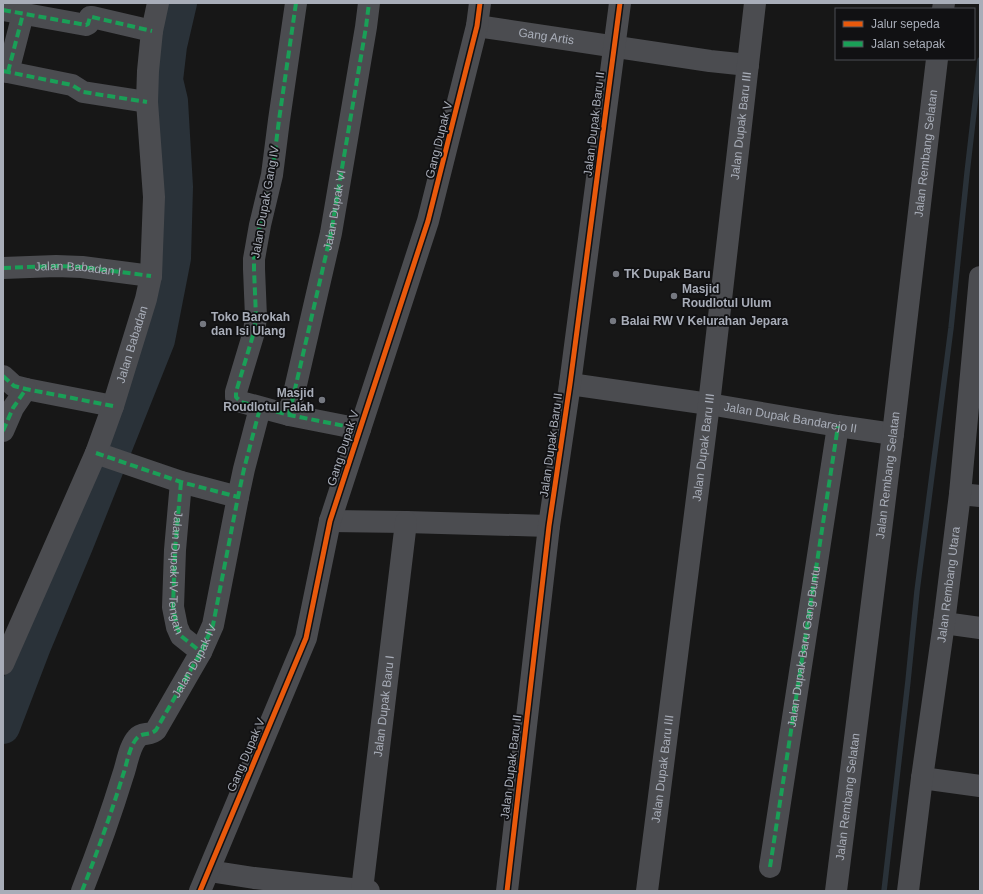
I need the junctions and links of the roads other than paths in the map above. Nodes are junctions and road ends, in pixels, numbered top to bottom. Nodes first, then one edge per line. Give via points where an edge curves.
1 (158, 3) edge
2 (296, 3) edge
3 (369, 3) edge
4 (480, 3) edge
5 (620, 3) edge
6 (755, 3) edge
7 (13, 12) edge
8 (477, 26) junction
9 (152, 31) junction
10 (614, 46) junction
11 (937, 60) edge
12 (748, 65) junction
13 (4, 72) edge
14 (147, 102) junction
15 (3, 268) edge
16 (151, 276) junction
17 (980, 277) edge
18 (977, 346) edge
19 (3, 376) edge
20 (570, 384) junction
21 (26, 389) junction
22 (709, 404) junction
23 (113, 406) junction
24 (260, 408) junction
25 (289, 415) junction
26 (838, 426) junction
27 (360, 429) junction
28 (3, 432) edge
29 (893, 434) junction
30 (97, 454) junction
31 (181, 482) junction
32 (970, 495) edge
33 (238, 497) junction
34 (330, 521) junction
35 (406, 522) junction
36 (549, 526) junction
37 (944, 623) junction
38 (980, 628) edge
39 (200, 652) junction
40 (3, 664) edge
41 (922, 778) junction
42 (980, 786) edge
43 (770, 867) dead end
44 (209, 871) junction
45 (254, 884) edge
46 (82, 891) edge
47 (200, 891) edge
48 (365, 891) edge
49 (507, 891) edge
50 (647, 891) edge
51 (836, 891) edge
52 (908, 891) edge

1 - 9 street, Jalan Babadan
2 - 24 street, Jalan Dupak Gang IV via 272,175 254,259 254,332 236,392 236,397 241,402
3 - 25 street, Jalan Dupak VI via 330,233
4 - 8 street, Gang Dupak V
5 - 10 street, Jalan Dupak Baru II
6 - 12 street, Jalan Dupak Baru III
7 - 9 street via 86,25 92,17
7 - 13 street
8 - 10 street, Gang Artis
8 - 27 street, Gang Dupak V via 428,221
9 - 14 street, Jalan Babadan
10 - 12 street, Gang Artis
10 - 20 street, Jalan Dupak Baru II
11 - 29 street, Jalan Rembang Selatan
12 - 22 street, Jalan Dupak Baru III
13 - 14 street via 72,85 83,92
14 - 16 street, Jalan Babadan via 154,198
15 - 16 street, Jalan Babadan I via 82,267
16 - 23 street, Jalan Babadan
17 - 18 street, Jalan Rembang Utara
18 - 32 street, Jalan Rembang Utara
19 - 21 street via 14,386
20 - 22 street, Jalan Dupak Bandarejo II
20 - 36 street, Jalan Dupak Baru II
21 - 23 street
21 - 28 street via 13,408
22 - 26 street, Jalan Dupak Bandarejo II
22 - 50 street, Jalan Dupak Baru III
23 - 30 street, Jalan Babadan
24 - 25 street, Jalan Dupak Gang IV
24 - 33 street, Jalan Dupak IV
25 - 27 street, Jalan Dupak Gang IV
26 - 29 street, Jalan Dupak Bandarejo II
26 - 43 street, Jalan Dupak Baru Gang Buntu
27 - 34 street, Gang Dupak V
29 - 51 street, Jalan Rembang Selatan
30 - 31 street
30 - 40 street, Jalan Babadan
31 - 33 street
31 - 39 street, Jalan Dupak IV Tengah via 173,607 181,636
32 - 37 street, Jalan Rembang Utara
33 - 39 street, Jalan Dupak IV via 213,625
34 - 35 street
34 - 44 street, Gang Dupak V via 306,638
35 - 36 street
35 - 48 street, Jalan Dupak Baru I
36 - 49 street, Jalan Dupak Baru II
37 - 38 street
37 - 41 street, Jalan Rembang Utara
39 - 46 street, Jalan Dupak IV via 154,733 140,735 134,741
41 - 42 street
41 - 52 street, Jalan Rembang Utara
44 - 45 street
44 - 47 street, Gang Dupak V
45 - 48 street

